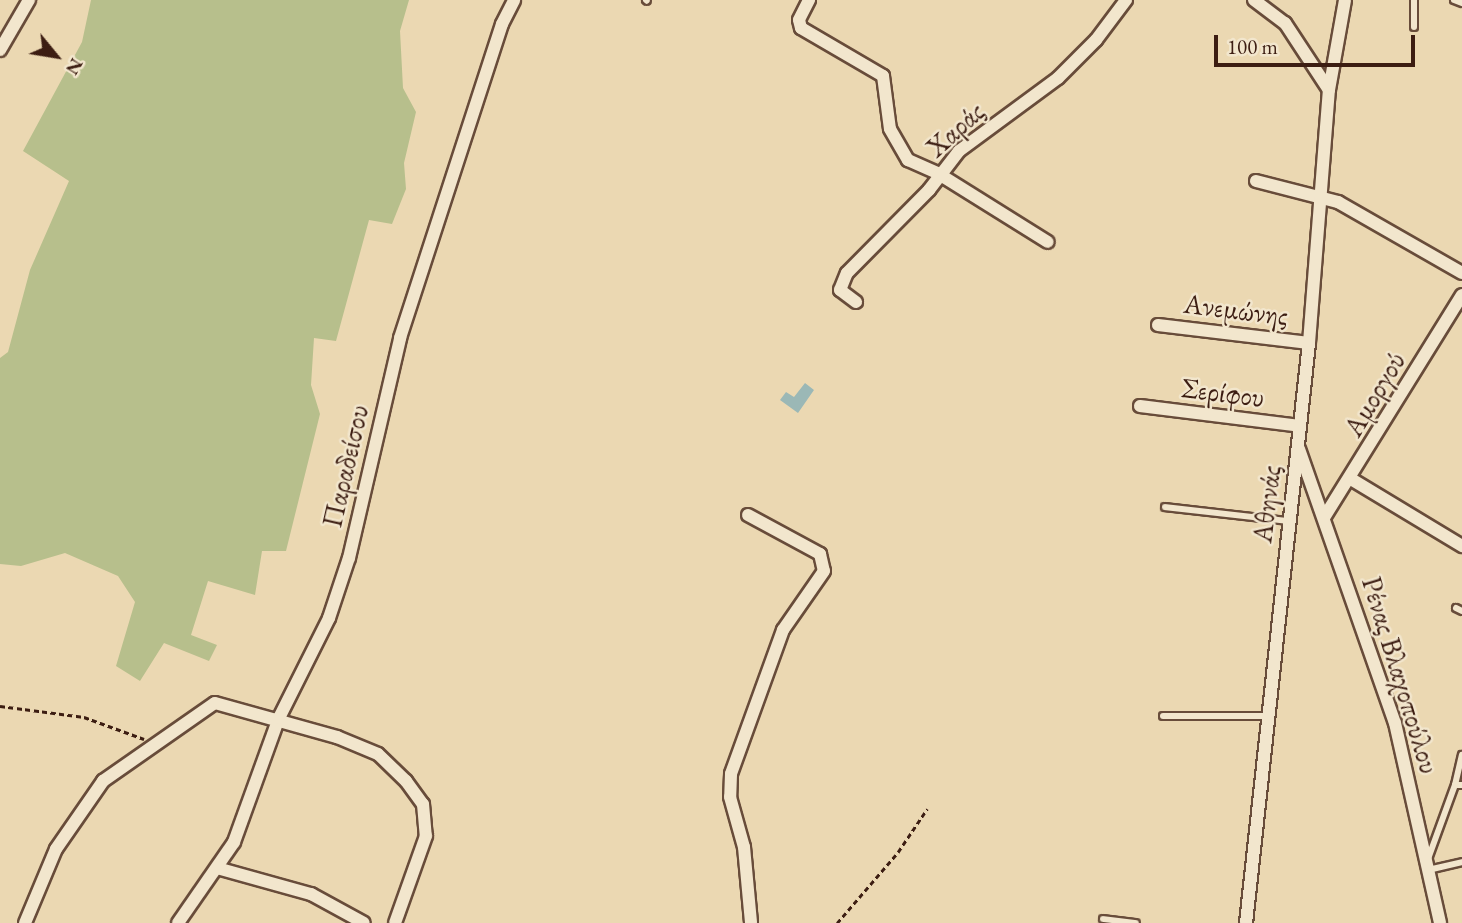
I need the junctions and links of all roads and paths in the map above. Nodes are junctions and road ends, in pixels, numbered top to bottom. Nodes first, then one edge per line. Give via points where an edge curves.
1 (30, 0) edge
2 (514, 0) edge
3 (809, 0) edge
4 (1126, 0) edge
5 (1254, 0) edge
6 (1345, 0) edge
7 (1413, 0) edge
8 (1454, 0) edge
9 (1462, 4) edge
10 (1414, 27) dead end
11 (0, 50) edge
12 (1329, 90) junction
13 (939, 174) junction
14 (1256, 181) dead end
15 (1323, 196) junction
16 (1048, 242) dead end
17 (1462, 273) edge
18 (1462, 295) edge
19 (856, 302) dead end
20 (1158, 324) dead end
21 (1309, 343) junction
22 (1140, 406) dead end
23 (1300, 426) junction
24 (1297, 446) junction
25 (1351, 480) junction
26 (1165, 507) dead end
27 (748, 515) dead end
28 (1325, 516) junction
29 (1287, 521) junction
30 (1462, 546) edge
31 (0, 706) edge
32 (1163, 716) dead end
33 (1267, 716) junction
34 (279, 719) junction
35 (157, 744) junction
36 (1462, 755) edge
37 (1458, 785) edge
38 (927, 809) dead end
39 (1462, 862) edge
40 (1428, 866) junction
41 (217, 868) junction
42 (1103, 919) dead end
43 (25, 923) edge
44 (178, 923) edge
45 (364, 923) edge
46 (394, 923) edge
47 (751, 923) edge
48 (837, 923) edge
49 (1136, 923) edge
50 (1246, 923) edge
51 (1440, 923) edge

1 - 11 street
2 - 34 street, Παραδείσου via 502,24 400,338 349,558 329,618
3 - 13 street via 799,20 801,28 883,76 898,148 908,160
4 - 13 street, Χαράς via 1096,40 1058,78 959,151
5 - 12 street via 1285,23
6 - 12 street, Αθηνάς
7 - 10 lane
8 - 9 lane
12 - 15 street, Αθηνάς
13 - 16 street
13 - 19 street, Χαράς via 847,273 841,290
14 - 15 street
15 - 17 street
15 - 21 street, Αθηνάς
18 - 25 street, Αμοργού
20 - 21 street, Ανεμώνης
21 - 23 street, Αθηνάς
22 - 23 street, Σερίφου
23 - 24 street, Αθηνάς
24 - 28 street, Ρένας Βλαχοπούλου
24 - 29 street, Αθηνάς
25 - 28 street, Αμοργού
25 - 30 street
26 - 29 lane
27 - 47 street via 820,554 824,570 783,631 731,774 730,797 744,847
28 - 40 street, Ρένας Βλαχοπούλου via 1395,723
29 - 33 street, Αθηνάς
31 - 35 path via 84,717
32 - 33 lane
33 - 50 street, Αθηνάς
34 - 35 street via 215,703
34 - 41 street, Παραδείσου via 234,842
34 - 46 street via 378,754 423,804 426,836
35 - 43 street via 103,781 56,849
36 - 37 lane
37 - 40 lane
38 - 48 path via 898,852
39 - 40 lane
40 - 51 street, Ρένας Βλαχοπούλου
41 - 44 street, Παραδείσου
41 - 45 street via 311,894
42 - 49 lane

